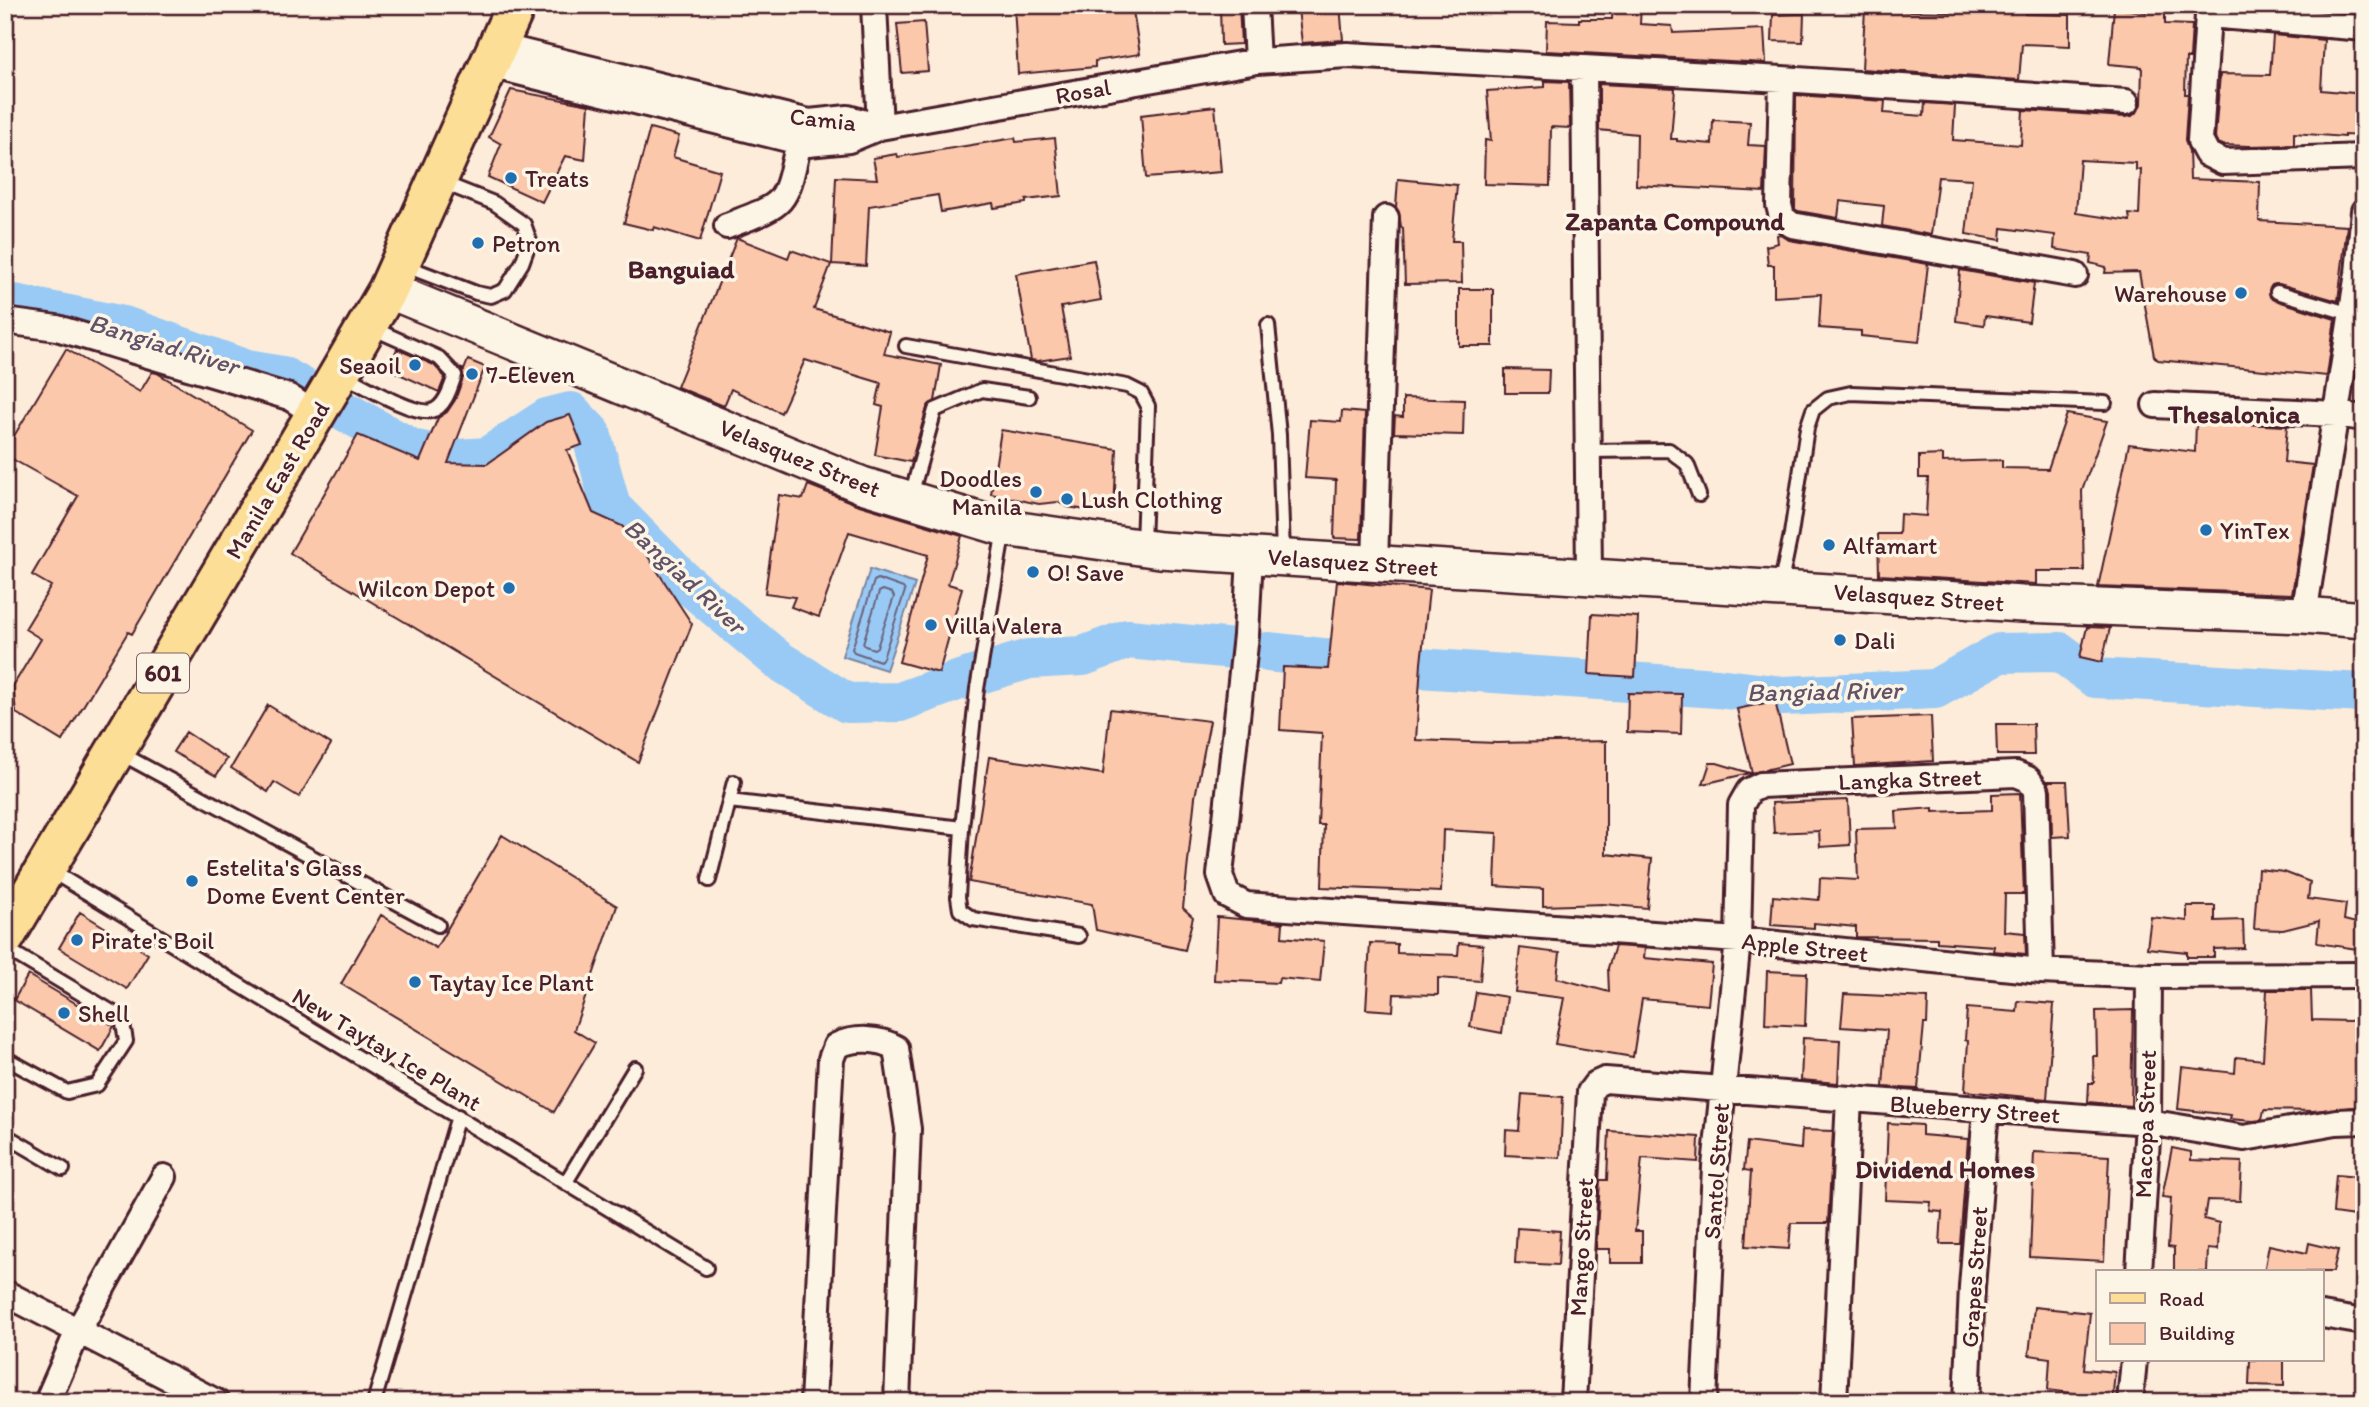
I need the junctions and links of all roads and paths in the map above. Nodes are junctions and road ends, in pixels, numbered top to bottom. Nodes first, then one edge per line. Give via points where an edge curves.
1 (516, 5) edge
2 (874, 5) edge
3 (1254, 5) edge
4 (2202, 10) edge
5 (2364, 28) edge
6 (494, 55) junction
7 (1257, 61) junction
8 (1584, 69) junction
9 (1782, 79) junction
10 (2126, 102) dead end
11 (880, 127) junction
12 (799, 142) junction
13 (2364, 157) edge
14 (437, 180) junction
15 (2364, 211) edge
16 (1386, 218) dead end
17 (727, 226) dead end
18 (2361, 273) edge
19 (2075, 275) dead end
20 (393, 276) junction
21 (2277, 292) dead end
22 (2351, 314) junction
23 (5, 321) edge
24 (1268, 325) dead end
25 (367, 326) junction
26 (906, 346) dead end
27 (1029, 397) dead end
28 (326, 398) junction
29 (2105, 403) dead end
30 (2155, 405) dead end
31 (2336, 414) junction
32 (2364, 418) edge
33 (1588, 451) junction
34 (1699, 495) dead end
35 (910, 499) junction
36 (1005, 528) junction
37 (1143, 548) junction
38 (1266, 556) junction
39 (1375, 563) junction
40 (1589, 576) junction
41 (1780, 588) junction
42 (2304, 615) junction
43 (2364, 620) edge
44 (117, 751) junction
45 (734, 782) dead end
46 (729, 802) junction
47 (962, 828) junction
48 (46, 868) junction
49 (709, 880) dead end
50 (438, 925) dead end
51 (1079, 936) dead end
52 (5, 937) edge
53 (1738, 940) junction
54 (5, 948) edge
55 (2041, 971) junction
56 (2364, 975) edge
57 (2149, 976) junction
58 (5, 1058) edge
59 (635, 1068) dead end
60 (1722, 1088) junction
61 (1590, 1092) joint
62 (1849, 1099) junction
63 (1986, 1111) junction
64 (458, 1116) junction
65 (2364, 1121) edge
66 (2148, 1122) junction
67 (5, 1135) edge
68 (63, 1169) dead end
69 (164, 1177) dead end
70 (565, 1182) junction
71 (706, 1268) dead end
72 (2139, 1270) edge
73 (5, 1293) edge
74 (2324, 1315) edge
75 (2364, 1322) edge
76 (78, 1331) junction
77 (2133, 1362) edge
78 (47, 1402) edge
79 (216, 1402) edge
80 (374, 1402) edge
81 (813, 1402) edge
82 (897, 1402) edge
83 (1573, 1402) edge
84 (1704, 1402) edge
85 (1834, 1402) edge
86 (1967, 1402) edge
87 (2130, 1402) edge

1 - 6 main road, Manila East Road / 601
2 - 11 street
3 - 7 street
4 - 5 street
4 - 13 street via 2200,141 2207,154 2223,162
6 - 11 street, Camia via 809,122 848,118
6 - 12 street, Camia
6 - 14 main road, Manila East Road / 601
7 - 8 street, Rosal via 1347,55
7 - 11 street, Rosal
8 - 9 street, Rosal
8 - 33 street
9 - 10 street, Rosal
9 - 19 street via 1779,205 1782,217 1792,225
11 - 12 street, Camia via 849,140
12 - 17 street via 788,193 779,204
14 - 20 main road, Manila East Road / 601
14 - 20 lane via 494,203 524,224 530,241 523,262 505,290 491,296
15 - 18 street
16 - 39 street
18 - 22 street
20 - 25 main road, Manila East Road / 601
20 - 35 main road, Velasquez Street via 862,485
21 - 22 lane
22 - 31 street
23 - 28 street via 57,328 289,397
24 - 38 lane via 1279,435
25 - 28 main road, Manila East Road / 601
25 - 28 lane via 439,358 455,375 450,391 440,406 430,411
26 - 37 lane via 1127,386 1141,393 1148,406
27 - 35 lane via 982,390 935,410
28 - 44 main road, Manila East Road / 601
29 - 41 lane via 1851,393 1828,398 1813,410 1807,428
30 - 31 street
31 - 32 street
31 - 42 street
33 - 34 lane via 1669,450 1686,464
33 - 40 street
35 - 36 main road, Velasquez Street
36 - 37 main road, Velasquez Street
36 - 47 lane via 977,689
37 - 38 main road, Velasquez Street
38 - 39 main road, Velasquez Street
38 - 53 street, Apple Street via 1246,635 1220,875 1227,895 1246,905
39 - 40 main road, Velasquez Street
40 - 41 main road, Velasquez Street
41 - 42 main road, Velasquez Street via 2022,604
42 - 43 main road, Velasquez Street
44 - 48 main road, Manila East Road / 601
44 - 50 lane
45 - 46 lane
46 - 47 lane
46 - 49 lane
47 - 51 lane via 960,910 974,919
48 - 52 main road, Manila East Road / 601
48 - 64 lane, New Taytay Ice Plant
53 - 55 street, Apple Street
53 - 55 street, Langka Street via 1741,805 1749,791 1761,785 2016,774 2028,779 2036,790
53 - 60 street, Santol Street
54 - 58 lane via 122,1018 126,1041 97,1085 67,1092
55 - 57 street, Apple Street
56 - 57 street, Apple Street
57 - 66 street, Macopa Street
59 - 70 lane
60 - 61 street, Blueberry Street via 1605,1080
60 - 62 street, Blueberry Street
60 - 84 street, Santol Street
61 - 83 street, Mango Street
62 - 63 street, Blueberry Street
62 - 85 street
63 - 66 street, Blueberry Street
63 - 86 street, Grapes Street
64 - 70 lane, New Taytay Ice Plant
64 - 80 lane
65 - 66 street, Blueberry Street via 2244,1138
66 - 72 street, Macopa Street
67 - 68 lane
69 - 76 street
70 - 71 lane, New Taytay Ice Plant
73 - 76 street
74 - 75 street
76 - 78 street
76 - 79 street
77 - 87 street
81 - 82 street via 831,1059 836,1046 846,1041 885,1041 896,1048 900,1059 908,1129

